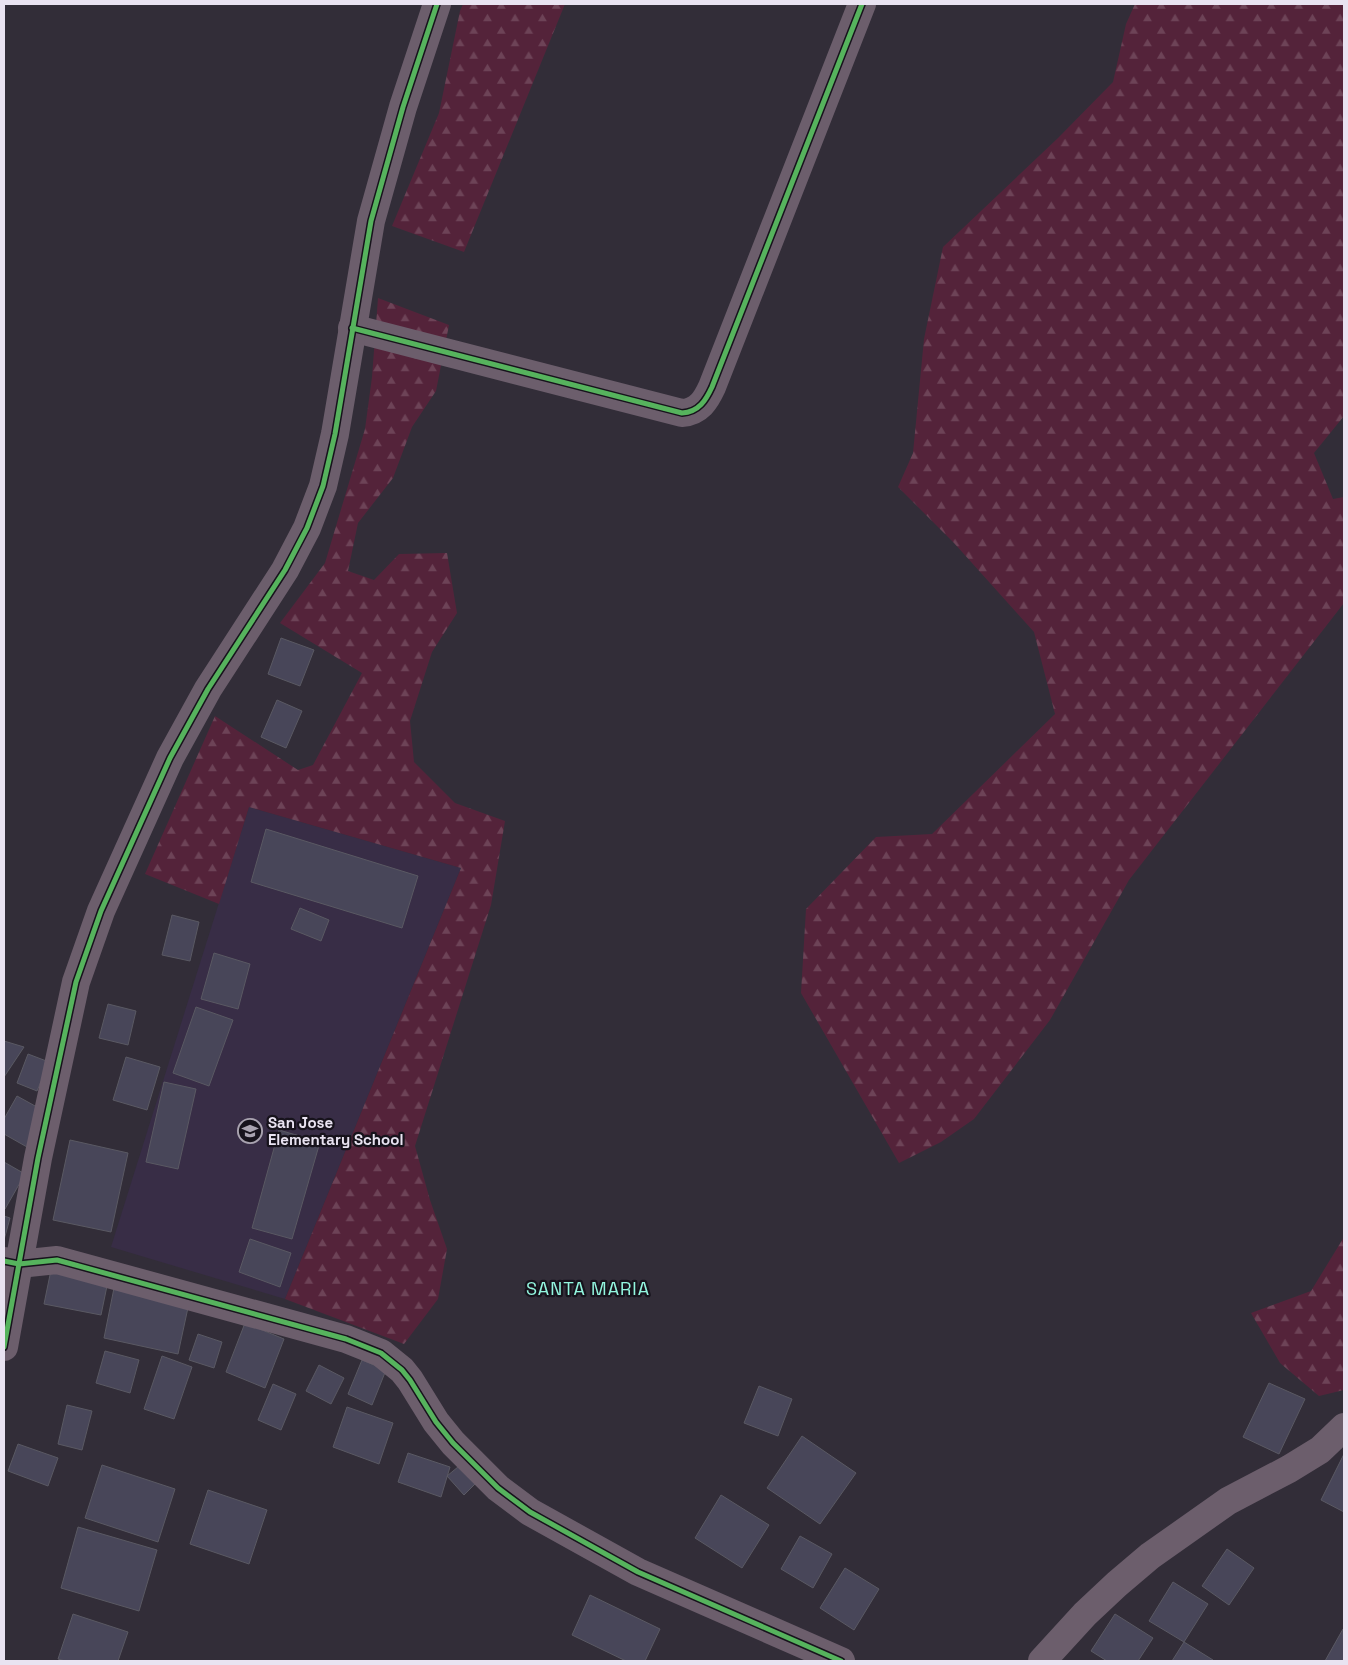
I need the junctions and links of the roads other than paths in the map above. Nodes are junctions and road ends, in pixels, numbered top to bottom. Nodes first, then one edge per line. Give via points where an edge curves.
1 (437, 4) edge
2 (862, 4) edge
3 (352, 328) junction
4 (12, 1262) edge
5 (4, 1347) edge
6 (1344, 1427) edge
7 (841, 1661) edge
8 (1042, 1661) edge

1 - 3 street via 403,107 371,221
2 - 3 street via 712,386 703,403 693,411 682,413
3 - 4 street via 335,434 323,486 307,528 285,570 208,689 170,758 101,911 76,982
4 - 5 street
4 - 7 street via 57,1260 367,1346 402,1370 453,1443 498,1488 530,1512 638,1572
6 - 8 street via 1320,1450 1228,1501 1150,1556 1085,1614

